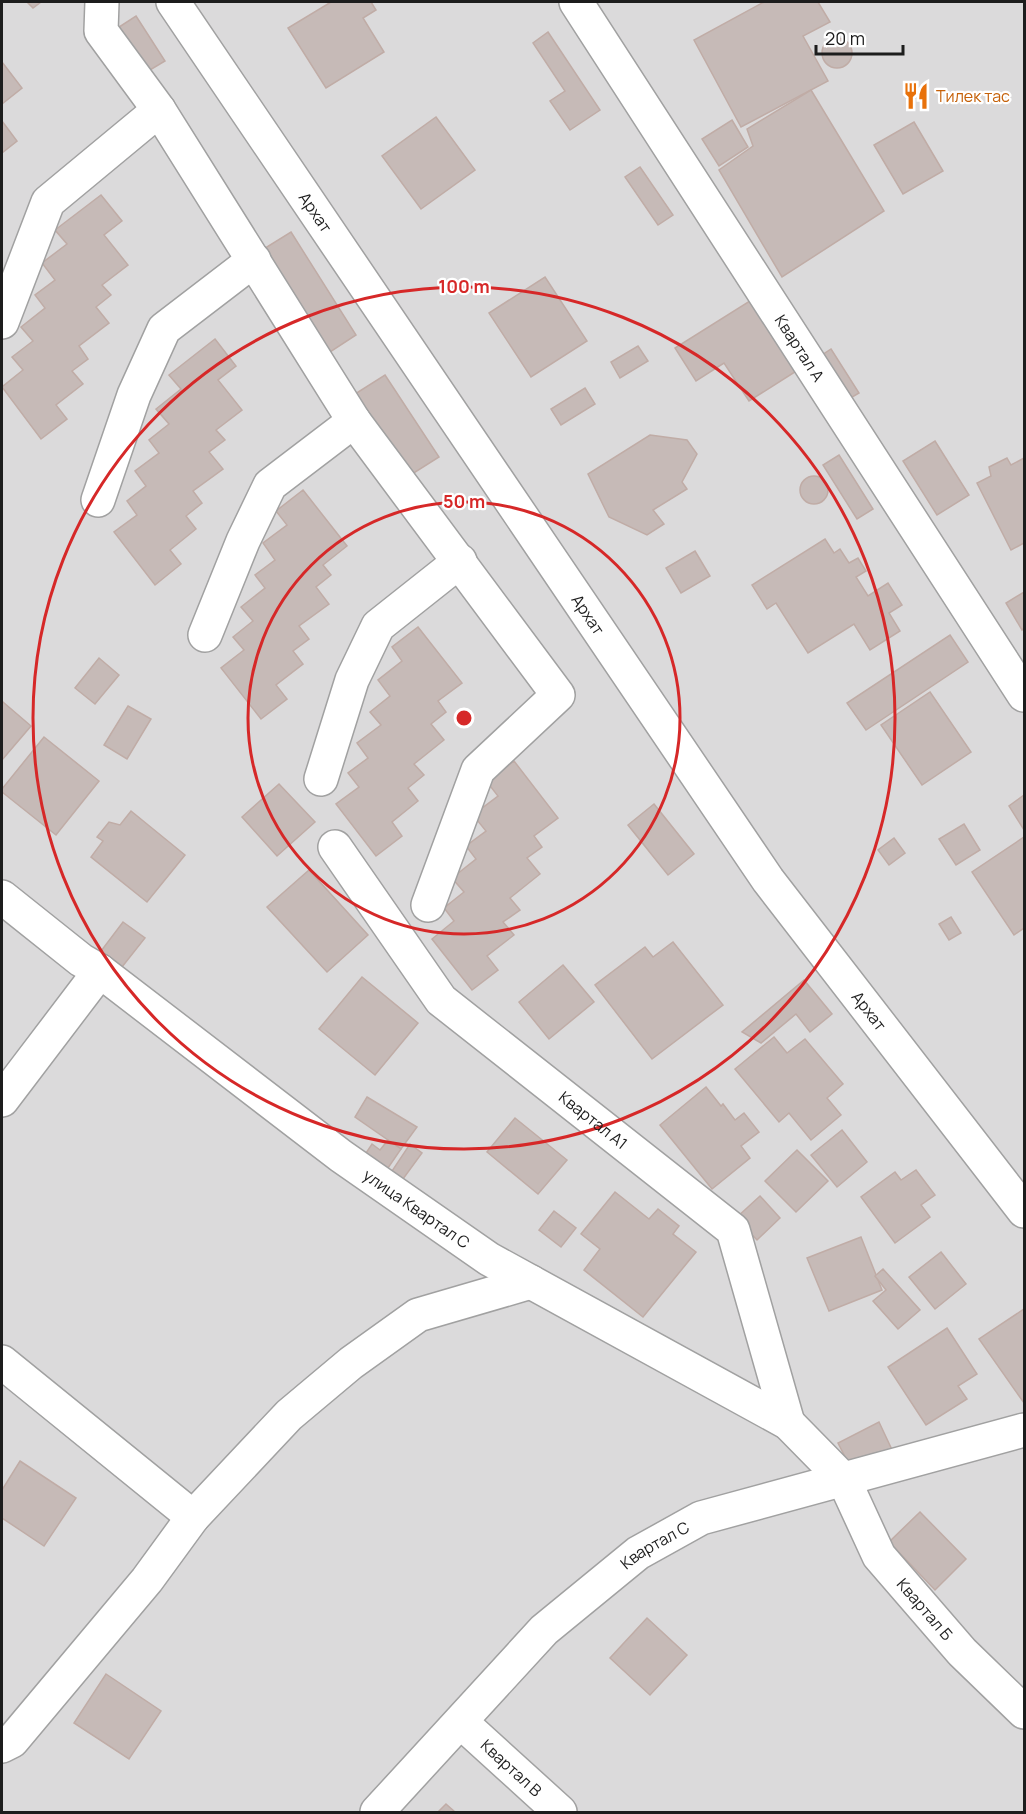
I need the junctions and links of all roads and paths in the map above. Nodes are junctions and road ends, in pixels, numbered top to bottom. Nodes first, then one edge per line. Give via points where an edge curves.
1 (102, 2) edge
2 (173, 2) edge
3 (576, 2) edge
4 (159, 110) junction
5 (254, 260) junction
6 (2, 322) edge
7 (354, 421) junction
8 (98, 500) dead end
9 (460, 561) junction
10 (205, 635) dead end
11 (1024, 695) edge
12 (321, 779) dead end
13 (335, 848) dead end
14 (2, 897) edge
15 (428, 905) dead end
16 (100, 971) junction
17 (2, 1100) edge
18 (1024, 1211) edge
19 (531, 1282) junction
20 (2, 1362) edge
21 (788, 1423) junction
22 (1024, 1430) edge
23 (846, 1484) junction
24 (193, 1517) junction
25 (1024, 1712) edge
26 (461, 1722) junction
27 (2, 1746) edge
28 (377, 1812) edge
29 (561, 1812) edge

1 - 4 street via 101,31
2 - 18 street, Архат via 768,880
3 - 11 street, Квартал А
4 - 5 street
4 - 6 street via 48,202
5 - 7 street
5 - 8 street via 164,329 134,395
7 - 9 street
7 - 10 street via 270,485
9 - 12 street via 378,626 352,681
9 - 15 street via 558,695 478,770
13 - 21 street, Квартал А1 via 441,1000 733,1230
14 - 16 street, улица Квартал С
16 - 17 street
16 - 19 street, улица Квартал С via 341,1156 489,1259
19 - 21 street, улица Квартал С
19 - 24 street via 418,1314 289,1415
20 - 24 street
21 - 23 street, улица Квартал С
22 - 23 street, Квартал С
23 - 25 street, Квартал Б via 879,1556 962,1652
23 - 26 street, Квартал С via 701,1518 638,1552 544,1630
24 - 27 street via 102,1634 12,1741
26 - 28 street, Квартал С
26 - 29 street, Квартал В

